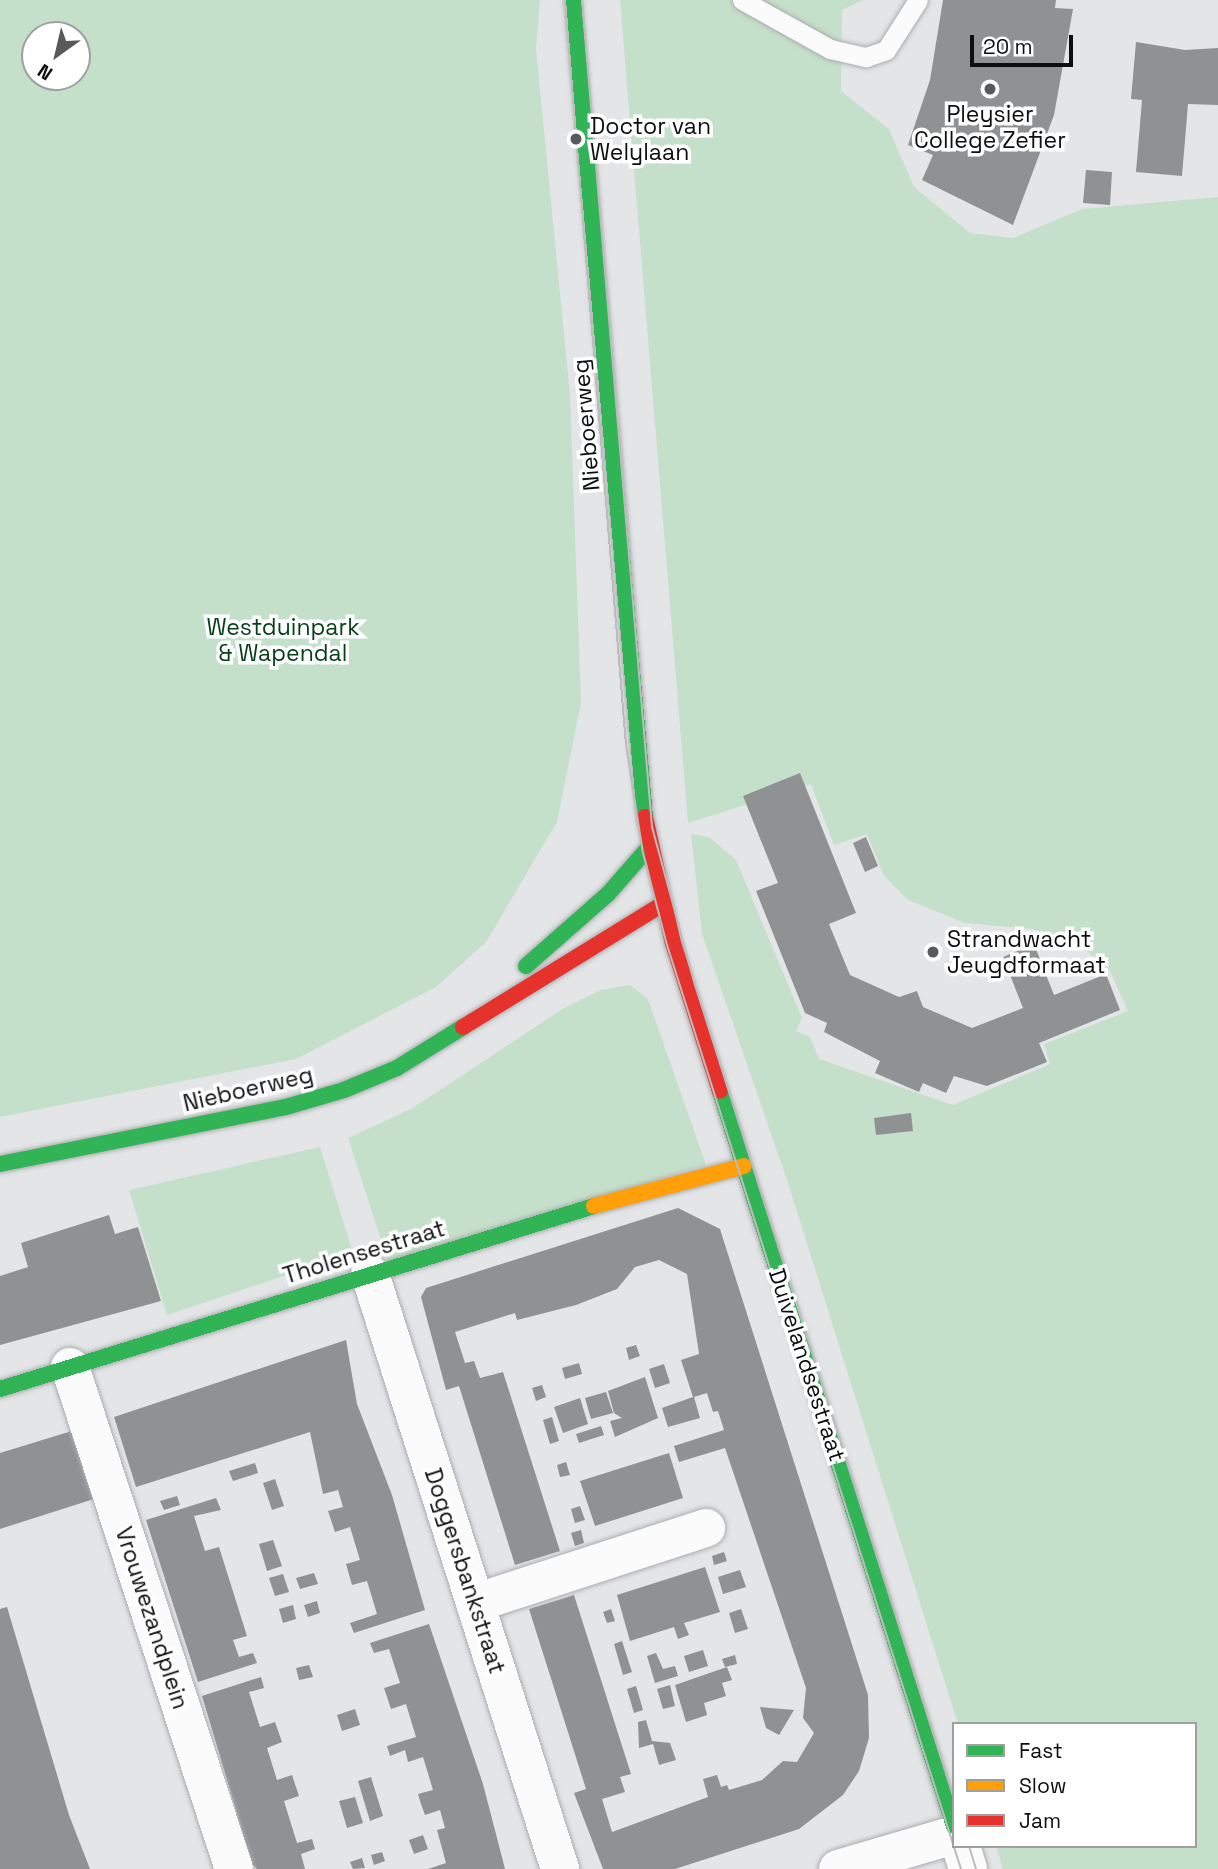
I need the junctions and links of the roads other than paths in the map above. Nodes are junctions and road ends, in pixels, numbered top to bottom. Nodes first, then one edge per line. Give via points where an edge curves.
1 (573, 0) edge
2 (742, 0) edge
3 (918, 0) edge
4 (650, 846) junction
5 (663, 904) junction
6 (488, 1010) junction
7 (0, 1164) edge
8 (744, 1166) junction
9 (370, 1274) junction
10 (70, 1367) junction
11 (0, 1389) edge
12 (706, 1528) dead end
13 (475, 1603) junction
14 (952, 1819) edge
15 (952, 1836) edge
16 (962, 1848) edge
17 (234, 1869) edge
18 (560, 1869) edge
19 (838, 1869) edge
20 (968, 1869) edge

1 - 4 street, Nieboerweg via 630,696
2 - 3 lane via 830,49 866,57 886,50
4 - 5 street, Nieboerweg
4 - 6 street, Nieboerweg via 608,894 528,963
5 - 6 street, Nieboerweg
5 - 8 street, Duivelandsestraat
6 - 7 street, Nieboerweg via 397,1068 344,1090 286,1107
8 - 9 street, Tholensestraat via 664,1184
8 - 14 street, Duivelandsestraat
9 - 10 street, Tholensestraat
9 - 13 street, Doggersbankstraat
10 - 11 street, Tholensestraat
10 - 17 street, Vrouwezandplein
12 - 13 street
13 - 18 street, Doggersbankstraat
15 - 19 street
16 - 20 street

